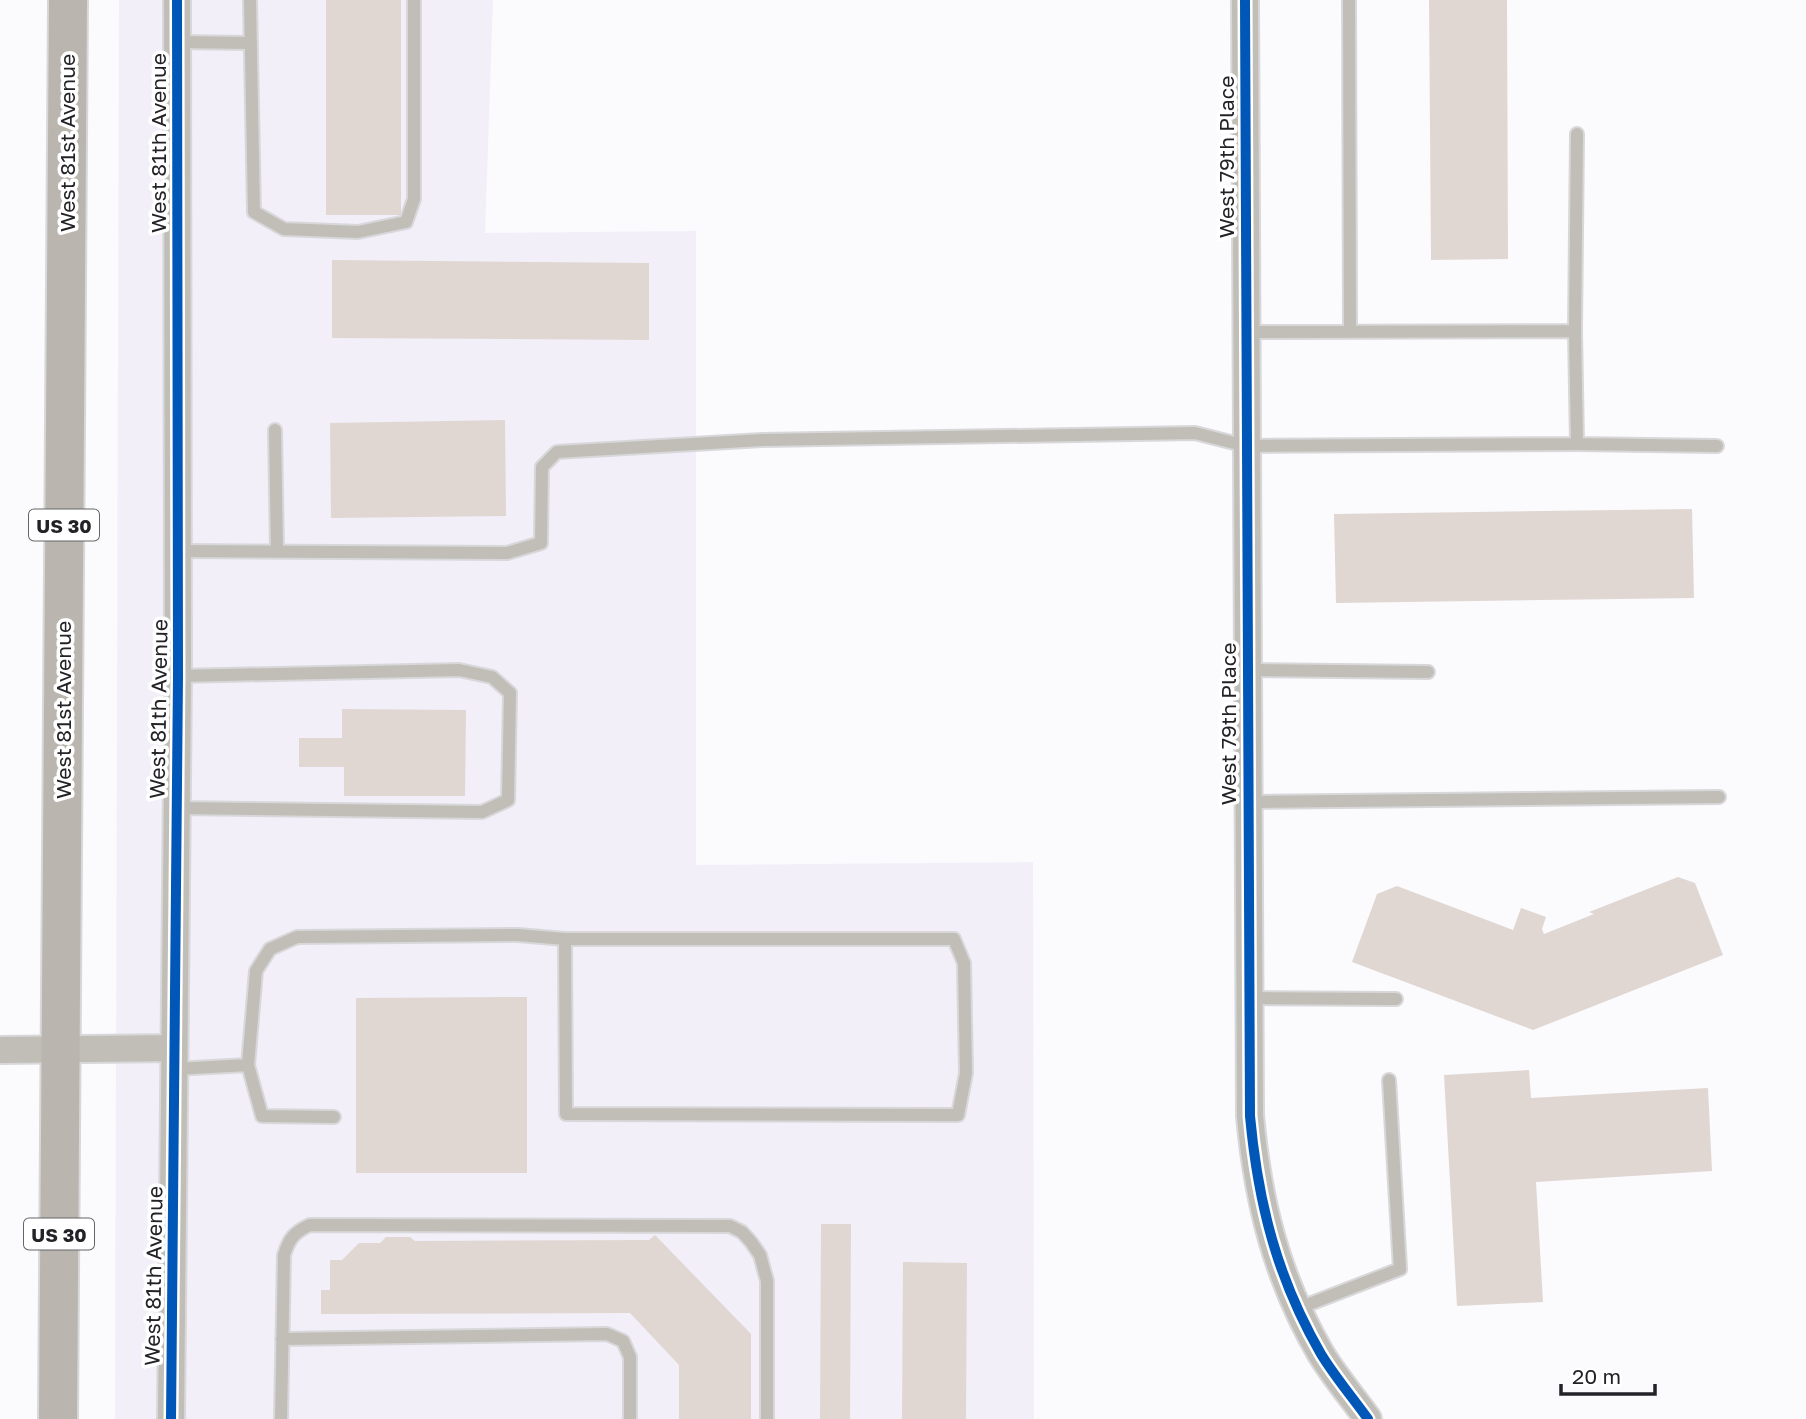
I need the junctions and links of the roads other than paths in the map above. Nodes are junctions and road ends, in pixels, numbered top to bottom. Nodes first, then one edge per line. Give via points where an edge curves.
1 (68, 0) edge
2 (177, 0) edge
3 (250, 0) edge
4 (414, 0) edge
5 (1245, 0) edge
6 (1349, 0) edge
7 (177, 42) junction
8 (250, 43) junction
9 (1577, 134) dead end
10 (1350, 331) junction
11 (1575, 331) junction
12 (1246, 332) junction
13 (275, 430) dead end
14 (1577, 444) junction
15 (1247, 446) junction
16 (1717, 446) dead end
17 (178, 551) junction
18 (277, 551) junction
19 (1247, 670) junction
20 (1428, 672) dead end
21 (178, 676) junction
22 (1719, 797) dead end
23 (1248, 802) junction
24 (176, 808) junction
25 (565, 939) junction
26 (1248, 998) junction
27 (1396, 999) dead end
28 (61, 1049) junction
29 (0, 1050) edge
30 (174, 1059) junction
31 (248, 1065) junction
32 (1389, 1080) dead end
33 (334, 1117) dead end
34 (1298, 1308) junction
35 (282, 1339) junction
36 (58, 1419) edge
37 (171, 1419) edge
38 (281, 1419) edge
39 (630, 1419) edge
40 (767, 1419) edge
41 (1368, 1419) edge

1 - 28 main road, West 81st Avenue / US 30
2 - 7 street, West 81th Avenue
3 - 8 lane
4 - 8 lane via 414,199 406,222 358,232 284,229 254,212
5 - 12 street, West 79th Place
6 - 10 lane
7 - 8 lane
7 - 17 street, West 81th Avenue
9 - 11 lane
10 - 11 lane
10 - 12 lane
11 - 14 lane
12 - 15 street, West 79th Place
13 - 18 lane
14 - 15 lane
14 - 16 lane
15 - 18 lane via 1195,433 762,440 557,452 542,467 541,543 507,552
15 - 19 street, West 79th Place
17 - 18 lane
17 - 21 street, West 81th Avenue
19 - 20 lane
19 - 23 street, West 79th Place
21 - 24 street, West 81th Avenue
21 - 24 lane via 459,670 492,677 510,694 508,800 482,812
22 - 23 lane
23 - 26 street, West 79th Place
24 - 30 street, West 81th Avenue
25 - 25 lane via 566,1114 958,1115 966,1073 964,963 954,939
25 - 31 lane via 518,935 298,937 270,949 256,971
26 - 27 lane
26 - 34 street, West 79th Place via 1250,1116 1257,1183 1274,1249
28 - 29 street
28 - 30 street
28 - 36 main road, West 81st Avenue / US 30
30 - 31 lane
30 - 37 street, West 81th Avenue
31 - 33 lane via 262,1116
32 - 34 lane via 1400,1269
34 - 41 street, West 79th Place via 1322,1356
35 - 38 lane
35 - 39 lane via 607,1334 623,1341 630,1357
35 - 40 lane via 284,1255 289,1240 310,1225 730,1226 742,1232 760,1255 766,1281

